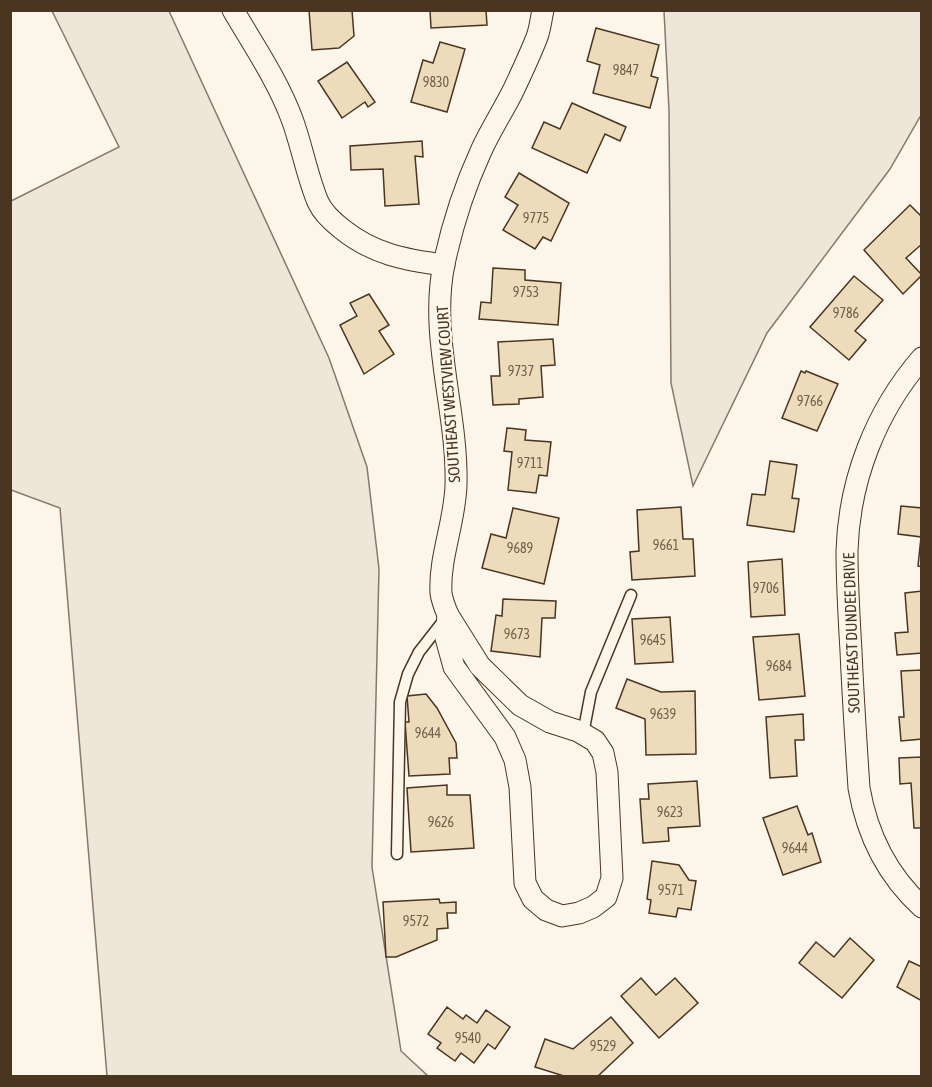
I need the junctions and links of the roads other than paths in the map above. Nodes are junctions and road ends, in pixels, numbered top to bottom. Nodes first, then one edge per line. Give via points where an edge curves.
1 (233, 10) edge
2 (543, 10) edge
3 (444, 265) junction
4 (921, 358) edge
5 (631, 595) dead end
6 (448, 615) junction
7 (583, 734) junction
8 (397, 854) dead end
9 (921, 907) edge

1 - 3 street via 292,118 319,203 332,221 374,250
2 - 3 street, SOUTHEAST WESTVIEW COURT via 537,36 470,178
3 - 6 street, SOUTHEAST WESTVIEW COURT via 440,320 456,487 441,572 441,596
4 - 9 street, SOUTHEAST DUNDEE DRIVE via 882,415 869,446 858,478 847,549 862,809 882,857
5 - 7 lane via 591,692
6 - 7 street, SOUTHEAST WESTVIEW COURT via 480,666 520,705
6 - 7 street, SOUTHEAST WESTVIEW COURT via 446,638 454,667 505,737 515,760 525,883 532,899 562,916 593,907 606,897 612,878 607,772 596,741
6 - 8 lane via 419,652 400,702

